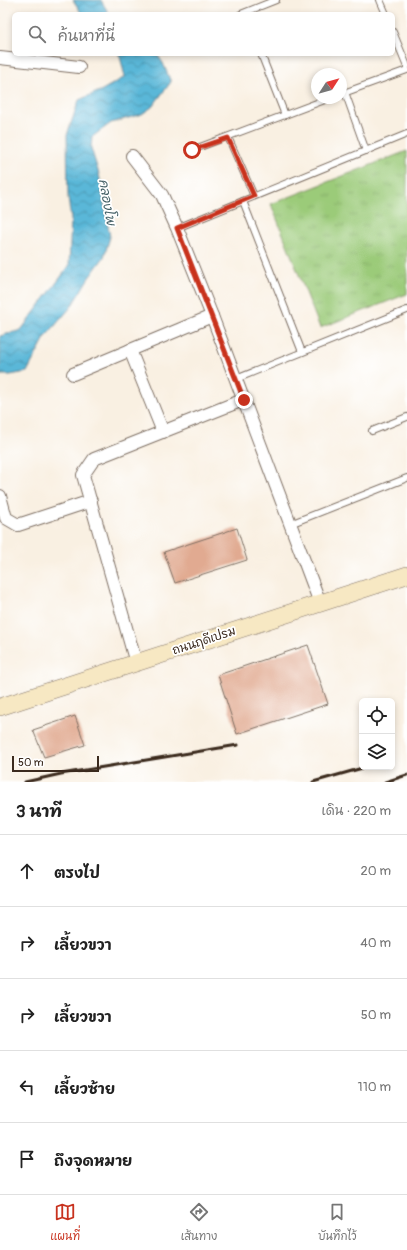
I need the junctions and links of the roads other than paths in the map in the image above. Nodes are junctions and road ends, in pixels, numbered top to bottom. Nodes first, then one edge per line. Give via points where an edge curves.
1 (276, 0) edge
2 (380, 0) edge
3 (249, 12) edge
4 (385, 12) edge
5 (395, 37) edge
6 (262, 56) edge
7 (0, 58) edge
8 (407, 66) edge
9 (79, 67) dead end
10 (407, 70) edge
11 (347, 92) edge
12 (347, 103) edge
13 (314, 104) edge
14 (285, 115) junction
15 (407, 134) edge
16 (228, 138) junction
17 (192, 150) dead end
18 (366, 151) junction
19 (132, 156) dead end
20 (254, 196) junction
21 (243, 201) junction
22 (177, 228) junction
23 (407, 310) edge
24 (212, 316) junction
25 (130, 350) junction
26 (302, 352) junction
27 (74, 374) dead end
28 (236, 379) junction
29 (244, 400) junction
30 (407, 417) edge
31 (372, 431) dead end
32 (163, 432) junction
33 (407, 478) edge
34 (0, 496) edge
35 (91, 501) junction
36 (290, 524) junction
37 (407, 574) edge
38 (320, 603) junction
39 (136, 663) junction
40 (0, 707) edge

1 - 3 lane
2 - 4 lane
5 - 8 lane
6 - 14 lane
7 - 9 street
10 - 11 lane
12 - 18 lane
13 - 14 lane
14 - 16 lane
15 - 18 lane
16 - 17 lane
16 - 20 lane
18 - 20 lane
19 - 22 street via 162,195
20 - 21 lane
21 - 22 lane
21 - 26 lane
22 - 24 street
23 - 26 lane
24 - 25 street
24 - 28 street
25 - 27 street
25 - 32 street
26 - 28 lane
28 - 29 street
29 - 32 street
29 - 36 street
30 - 31 lane
32 - 35 street via 94,459 84,475
33 - 36 lane
34 - 35 street via 6,518 18,525
35 - 39 street
36 - 38 street
37 - 38 main road, ถนนฤดีเปรม
38 - 39 main road, ถนนฤดีเปรม
39 - 40 main road, ถนนฤดีเปรม

